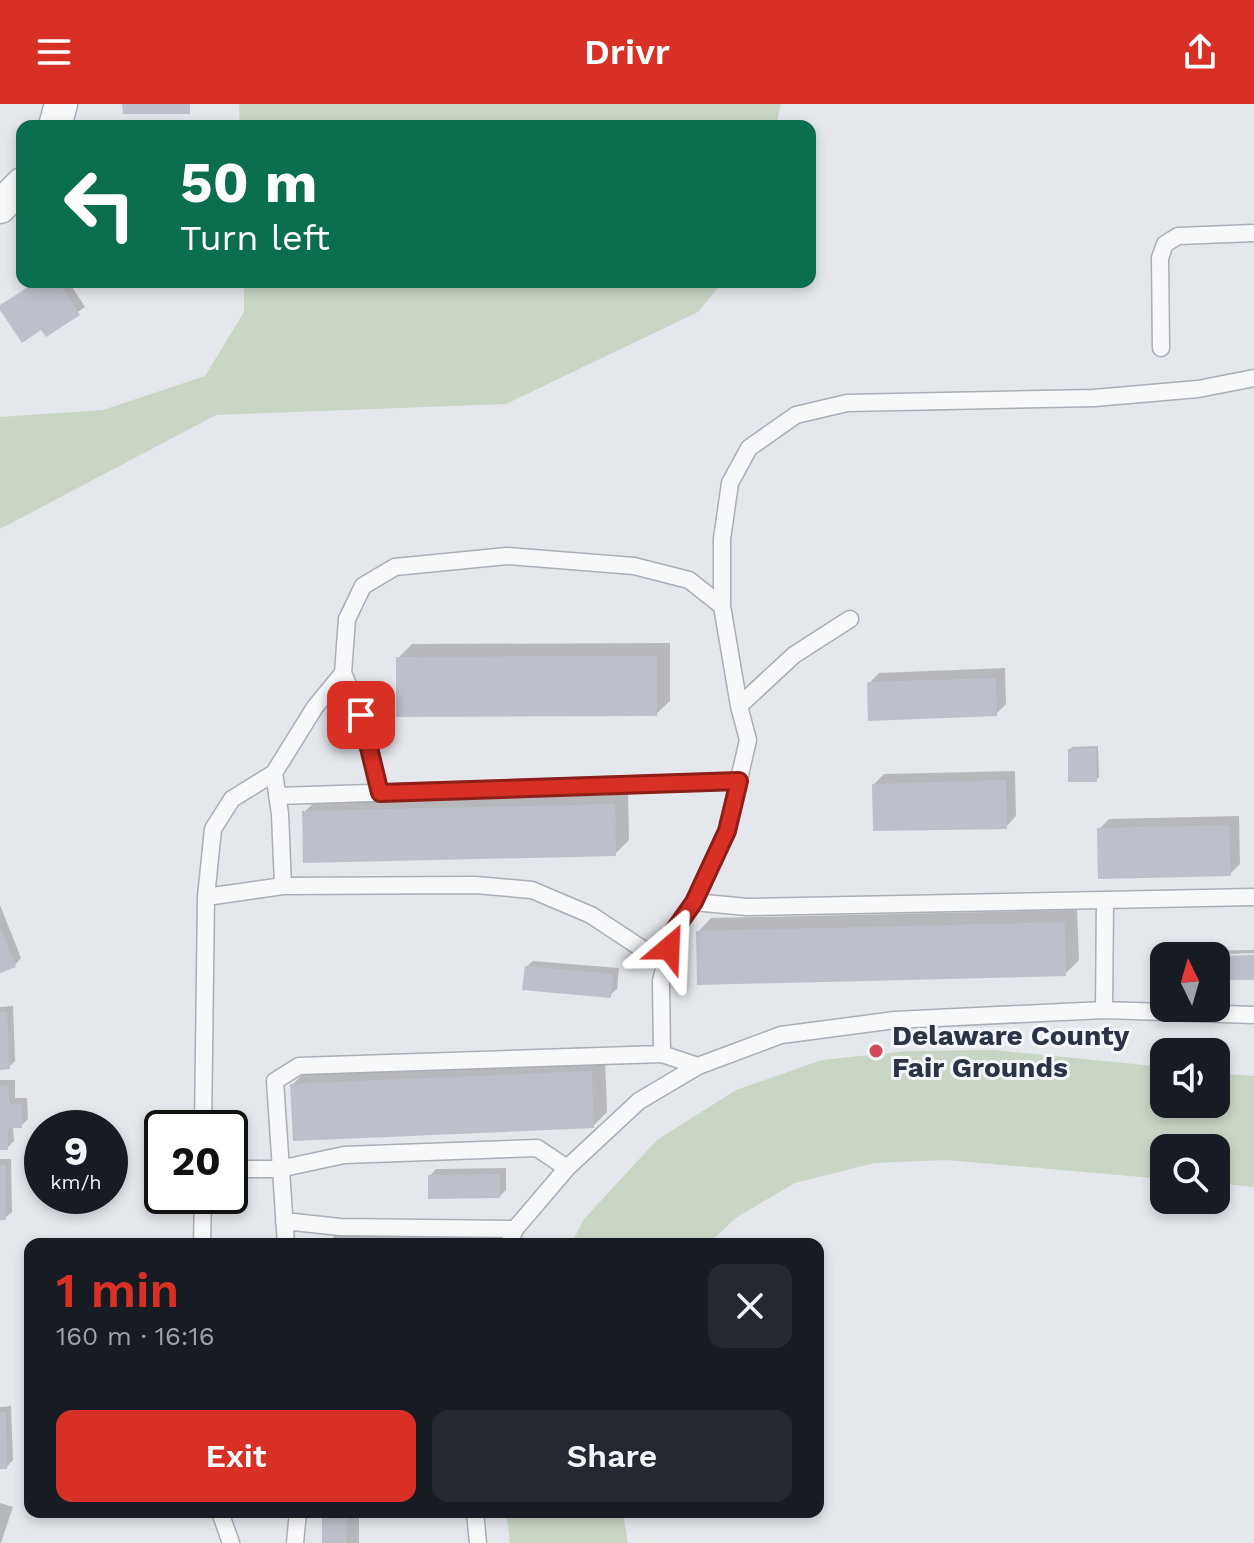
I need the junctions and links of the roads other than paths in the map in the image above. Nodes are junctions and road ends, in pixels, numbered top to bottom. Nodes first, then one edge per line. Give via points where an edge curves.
1 (16, 190) edge
2 (0, 207) edge
3 (1254, 233) edge
4 (1161, 348) dead end
5 (1254, 378) edge
6 (722, 606) junction
7 (850, 619) dead end
8 (343, 673) junction
9 (739, 706) junction
10 (274, 773) junction
11 (739, 781) junction
12 (380, 793) junction
13 (277, 796) junction
14 (283, 886) junction
15 (206, 897) junction
16 (1254, 897) edge
17 (1105, 901) junction
18 (694, 902) junction
19 (665, 964) junction
20 (1104, 1010) junction
21 (1254, 1015) edge
22 (662, 1054) junction
23 (698, 1066) junction
24 (203, 1110) edge
25 (567, 1168) junction
26 (248, 1169) edge
27 (279, 1169) junction
28 (203, 1214) edge
29 (284, 1221) junction
30 (512, 1236) edge
31 (202, 1238) edge
32 (285, 1238) edge
33 (222, 1518) edge
34 (297, 1518) edge
35 (476, 1518) edge
36 (231, 1543) edge
37 (295, 1543) edge
38 (478, 1543) edge

1 - 2 street
3 - 4 lane via 1178,236 1165,244 1160,258
5 - 6 lane via 1094,398 847,403 796,415 749,448 730,483 722,539
6 - 8 lane via 689,580 634,566 507,556 395,567 363,586 347,619
6 - 9 lane
7 - 9 lane via 794,655
8 - 10 lane
8 - 12 lane via 361,715
9 - 11 lane via 748,740
10 - 13 lane
10 - 15 lane via 232,799 213,829
11 - 12 lane
11 - 18 lane via 727,831
12 - 13 lane
13 - 14 lane
14 - 15 lane
14 - 19 lane via 475,885 532,890 591,915
15 - 24 lane
16 - 17 lane
17 - 18 lane via 747,907
17 - 20 lane
18 - 19 lane via 673,932
19 - 22 lane
20 - 21 lane
20 - 23 lane via 895,1020 781,1035
22 - 23 lane
22 - 27 lane via 299,1066 275,1081
23 - 25 lane via 639,1101
25 - 27 lane via 537,1148 344,1155
25 - 30 lane
26 - 27 lane
27 - 29 lane
28 - 31 lane
29 - 30 lane
29 - 32 lane
33 - 36 lane
34 - 37 lane
35 - 38 lane

